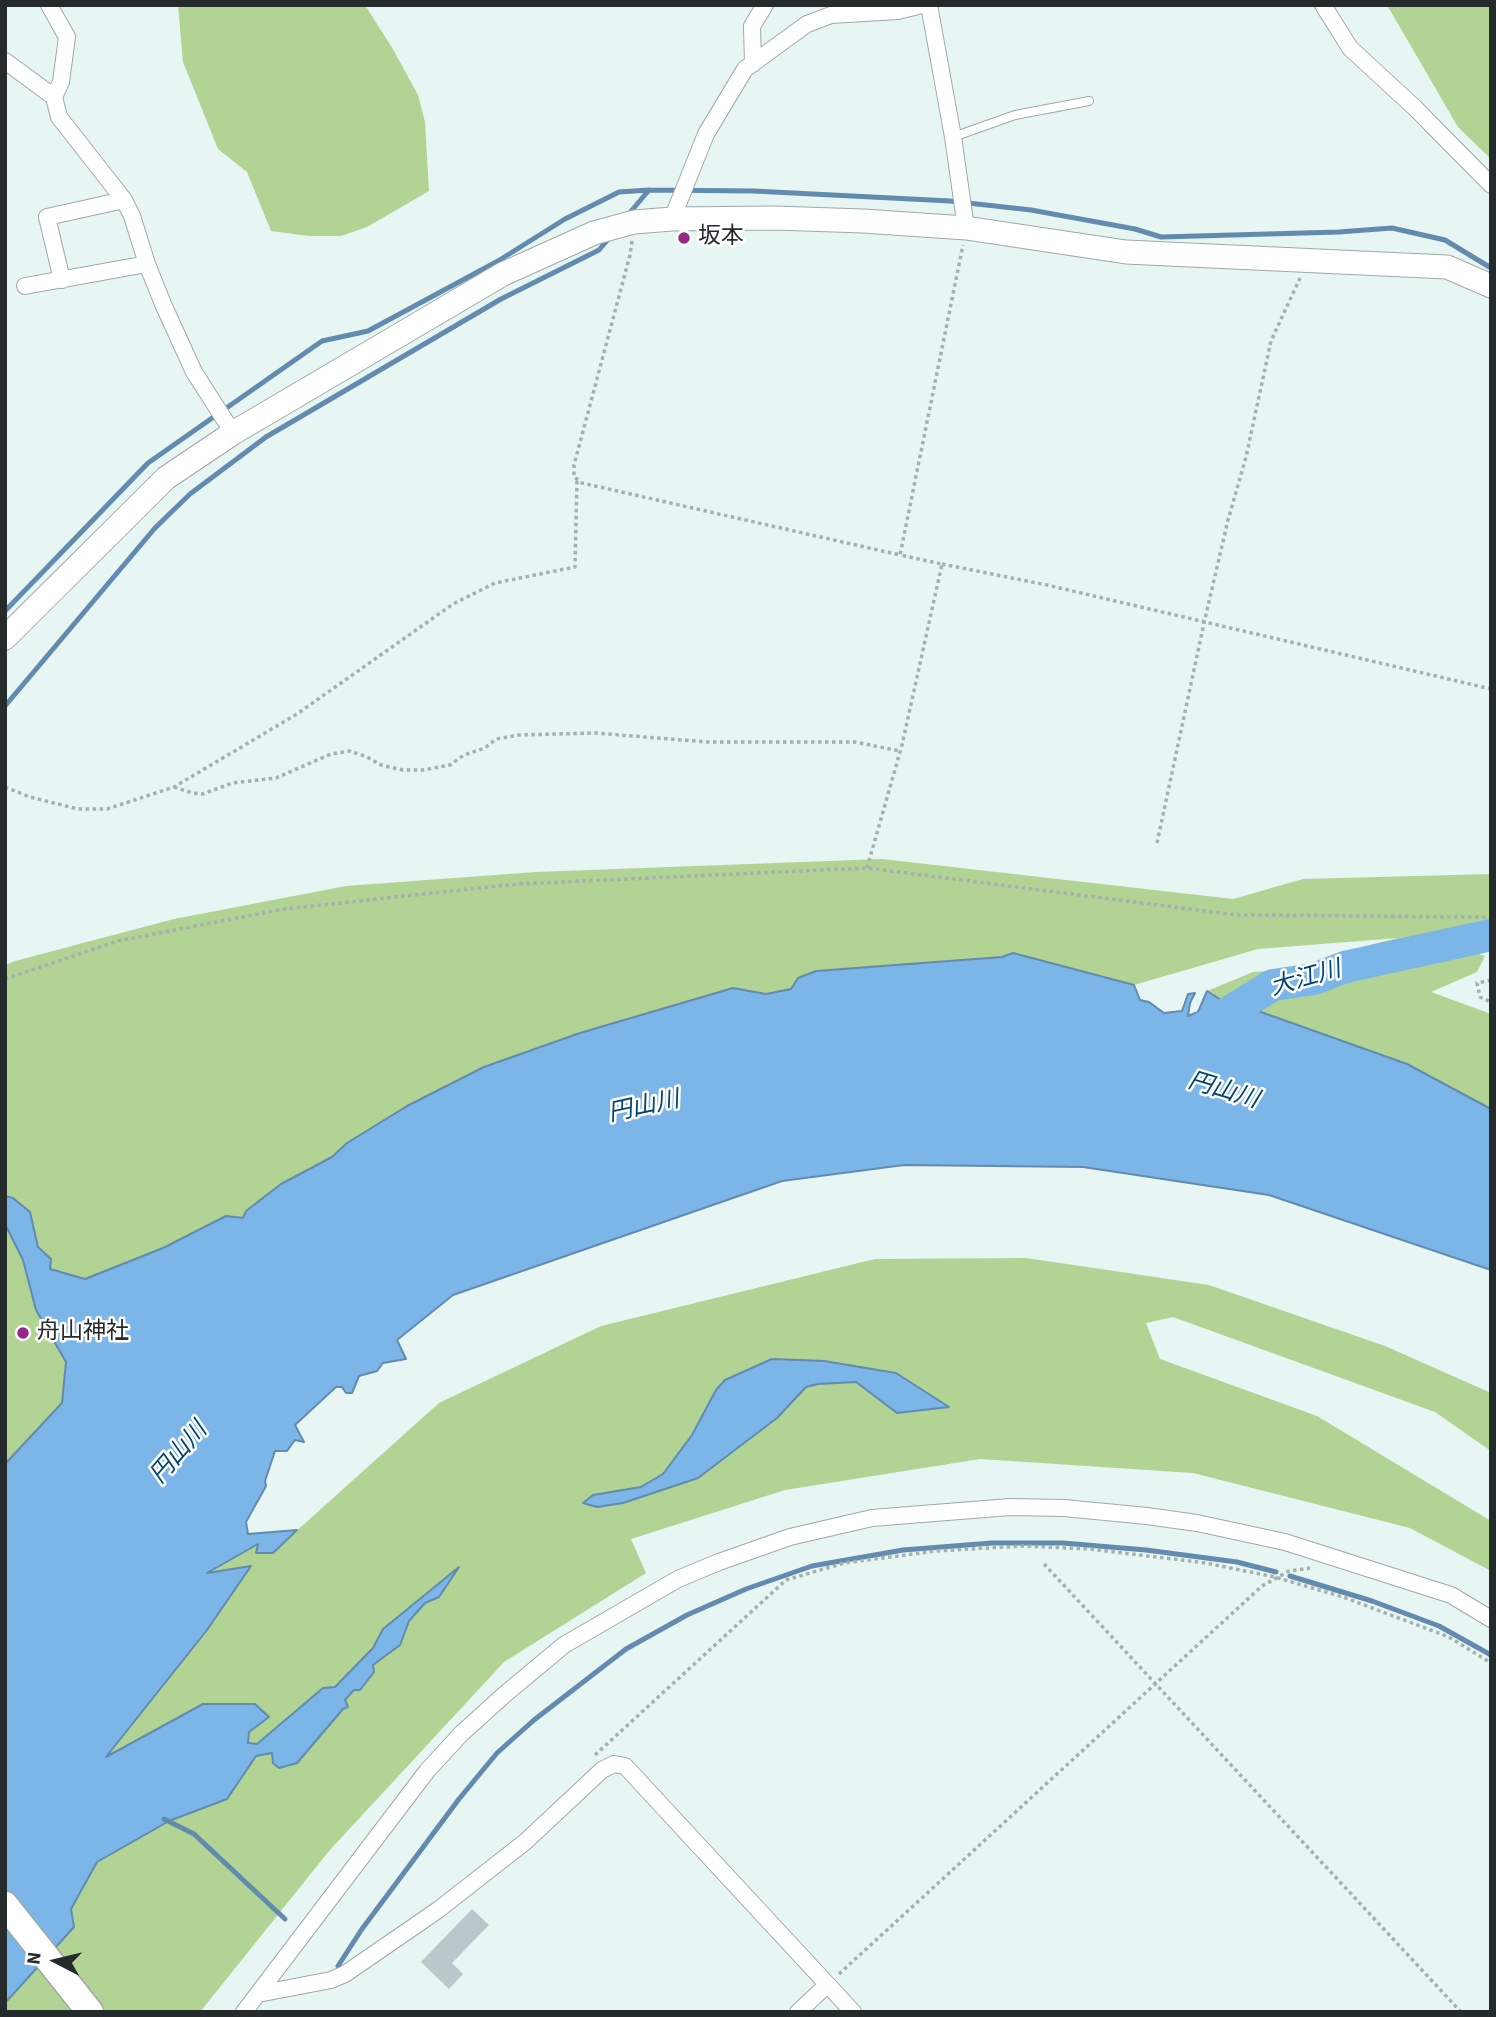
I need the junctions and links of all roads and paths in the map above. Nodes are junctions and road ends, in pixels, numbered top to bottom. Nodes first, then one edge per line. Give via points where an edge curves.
1 (49, 5) edge
2 (765, 5) edge
3 (922, 5) edge
4 (929, 5) edge
5 (1323, 5) edge
6 (5, 61) edge
7 (753, 64) junction
8 (54, 97) junction
9 (1089, 101) dead end
10 (953, 137) junction
11 (1491, 186) edge
12 (124, 200) junction
13 (672, 219) junction
14 (634, 222) junction
15 (966, 228) junction
16 (1308, 261) junction
17 (147, 264) junction
18 (62, 279) junction
19 (25, 286) dead end
20 (1491, 286) edge
21 (233, 433) junction
22 (577, 479) junction
23 (900, 555) junction
24 (942, 564) junction
25 (1205, 623) junction
26 (5, 638) edge
27 (1491, 690) edge
28 (900, 751) junction
29 (5, 786) edge
30 (174, 787) junction
31 (1157, 843) dead end
32 (867, 868) junction
33 (1491, 917) edge
34 (5, 979) edge
35 (1491, 980) edge
36 (1491, 1002) edge
37 (1044, 1564) dead end
38 (1275, 1577) junction
39 (1491, 1619) edge
40 (1491, 1663) edge
41 (1156, 1683) junction
42 (602, 1770) junction
43 (5, 1905) edge
44 (827, 1985) junction
45 (258, 1994) junction
46 (90, 2012) edge
47 (244, 2012) edge
48 (798, 2012) edge
49 (853, 2012) edge
50 (1461, 2012) edge

1 - 8 street via 67,37 61,82
2 - 7 street via 752,26
3 - 7 street via 831,15 807,24
4 - 10 street
5 - 11 street via 1350,48
6 - 8 street
7 - 13 street via 706,134
8 - 12 street via 59,117
9 - 10 lane via 1015,115
10 - 15 street
12 - 17 street
12 - 18 street via 47,217
13 - 14 street
13 - 15 street via 863,220
14 - 21 street via 594,233 503,274
14 - 22 path via 630,255 574,465
15 - 16 street via 1126,253
15 - 23 path
16 - 20 street via 1447,267
16 - 25 path via 1270,341
17 - 18 street
17 - 21 street via 194,372
18 - 19 street
21 - 26 street via 166,478
22 - 23 path
22 - 30 path via 575,567 495,583 453,604 297,714
23 - 24 path
24 - 25 path
24 - 28 path
25 - 27 path
25 - 31 path
28 - 30 path via 855,743 707,742 596,733 519,735 496,739 450,765 423,770 381,765 350,751 331,754 276,778 232,783 204,794
28 - 32 path
29 - 30 path via 30,797 97,809
32 - 33 path via 1237,915
32 - 34 path via 517,884 285,909 118,941
35 - 36 path via 1477,983 1480,997
37 - 41 path
38 - 40 path via 1449,1637
38 - 41 path
38 - 42 path via 1206,1563 1023,1546 844,1563 786,1580 594,1754
39 - 45 street via 1451,1595 1285,1542 1147,1516 1010,1507 872,1518 790,1537 678,1579 564,1645 504,1695 427,1772
41 - 44 path
41 - 50 path
42 - 44 street via 614,1764 625,1766
42 - 45 street via 525,1842 345,1974
43 - 46 main road
44 - 48 street
44 - 49 street
45 - 47 street

